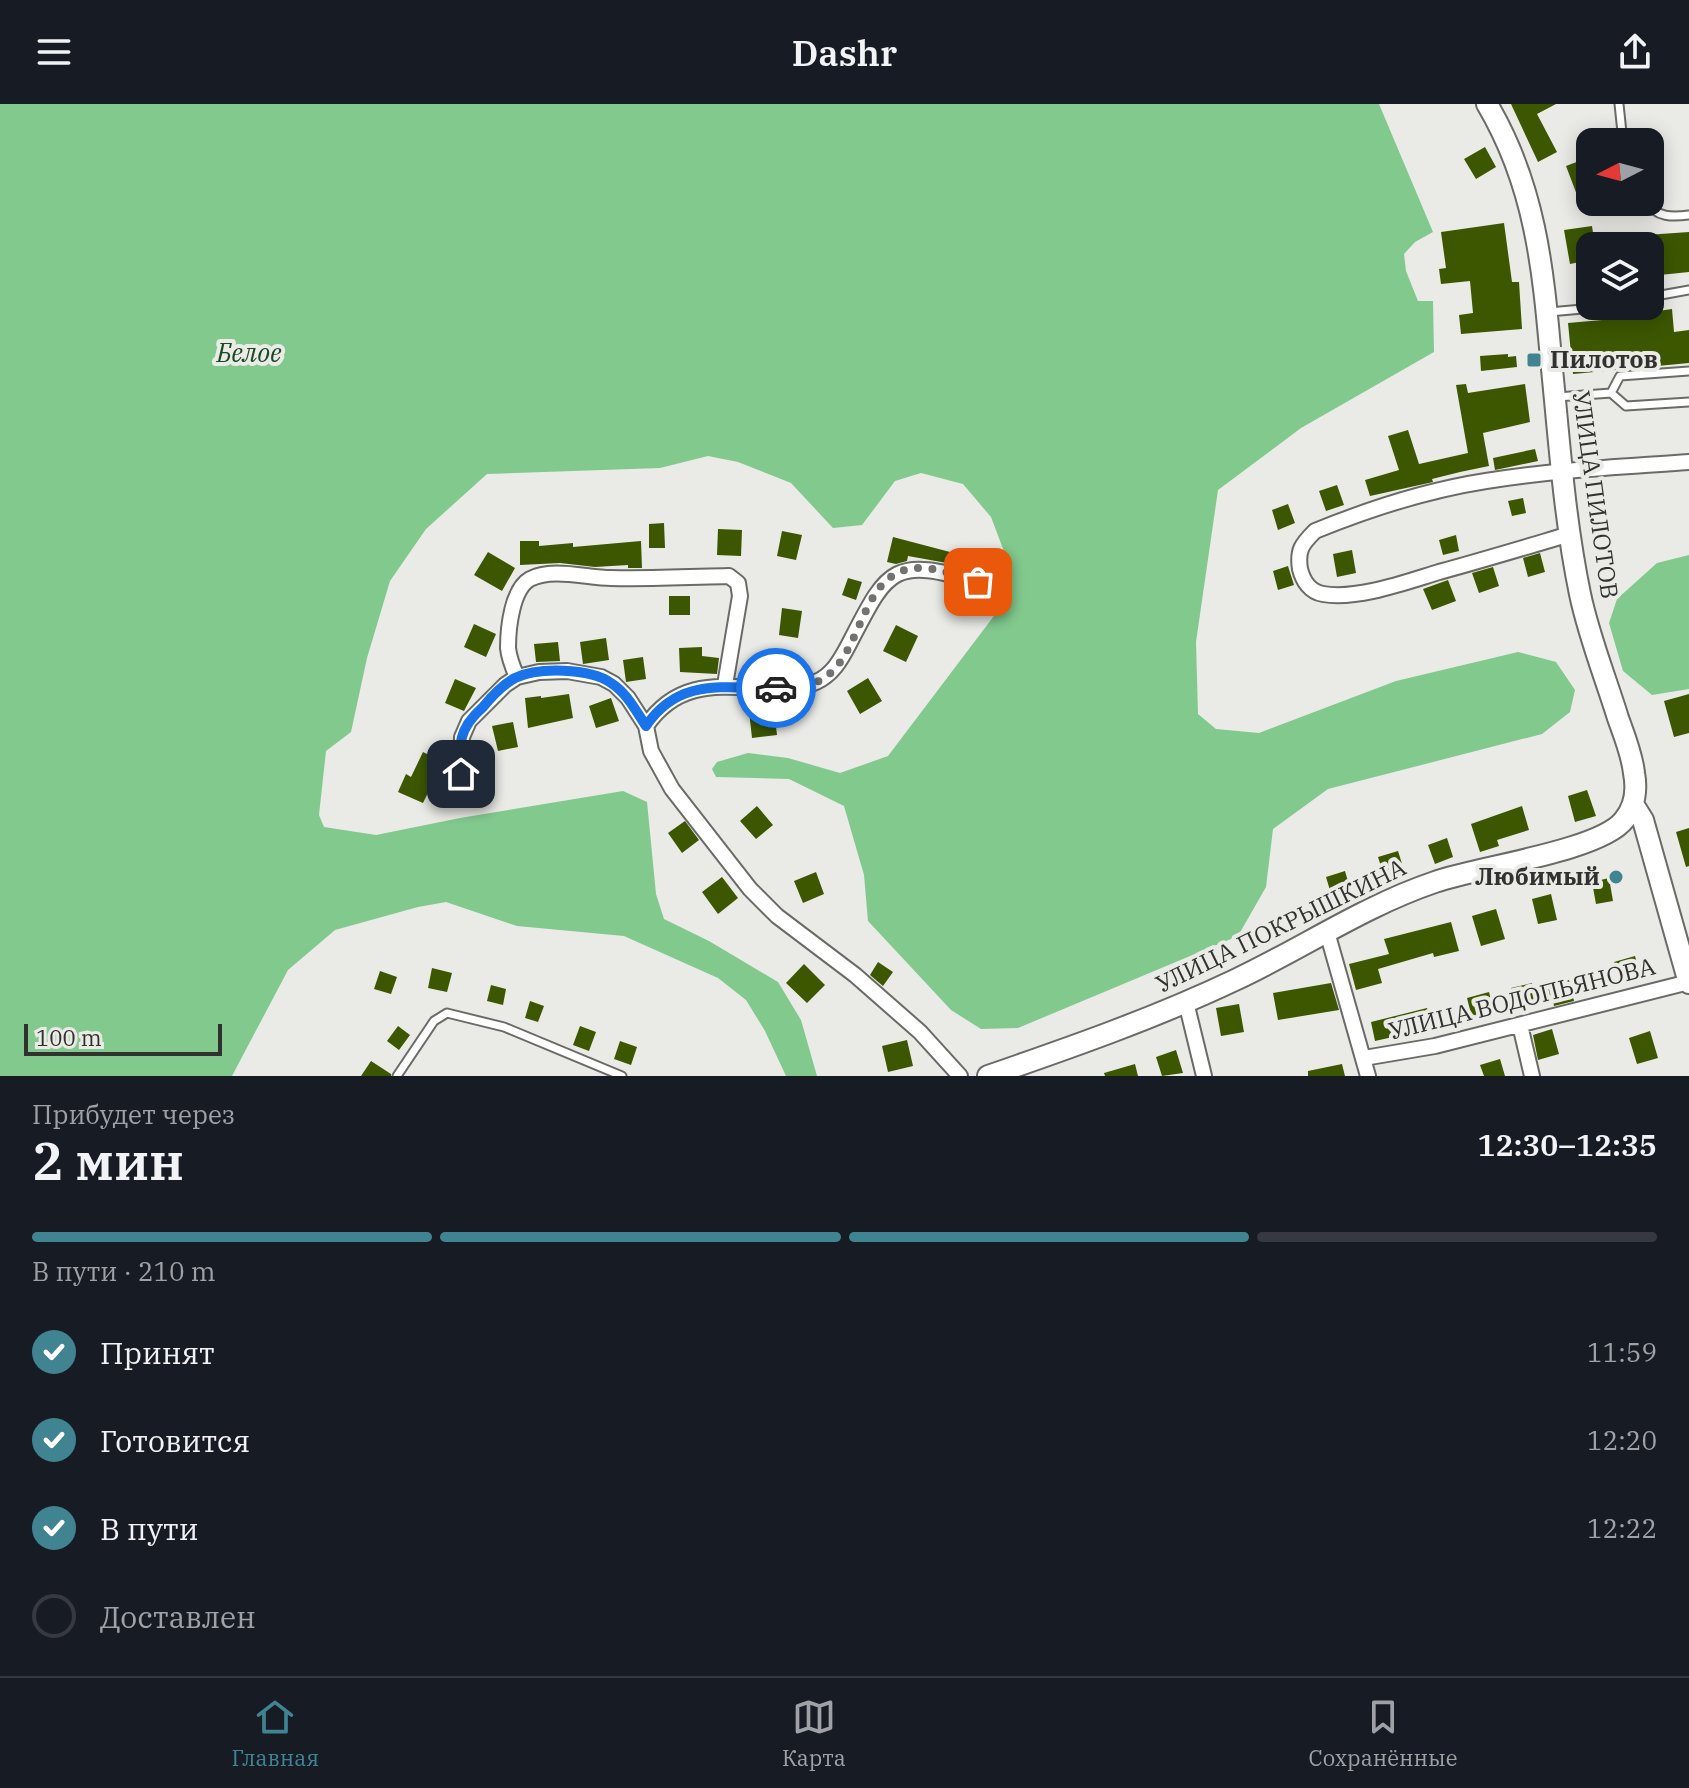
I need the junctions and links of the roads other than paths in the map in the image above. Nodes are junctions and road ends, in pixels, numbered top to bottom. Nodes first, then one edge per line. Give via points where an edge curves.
1 (1487, 104) edge
2 (1619, 104) edge
3 (1622, 128) edge
4 (1664, 215) edge
5 (1689, 215) edge
6 (1689, 290) edge
7 (1664, 294) edge
8 (1576, 309) edge
9 (1547, 312) junction
10 (1689, 371) edge
11 (1611, 393) junction
12 (1555, 397) junction
13 (1689, 402) edge
14 (1689, 462) edge
15 (1563, 472) junction
16 (1570, 534) junction
17 (978, 582) dead end
18 (517, 677) junction
19 (725, 685) junction
20 (646, 726) junction
21 (461, 774) dead end
22 (1633, 804) junction
23 (1327, 932) junction
24 (1689, 982) edge
25 (1186, 1002) junction
26 (1520, 1025) junction
27 (1364, 1058) junction
28 (1034, 1068) edge
29 (397, 1076) edge
30 (622, 1076) edge
31 (960, 1076) edge
32 (988, 1076) edge
33 (1204, 1076) edge
34 (1368, 1076) edge
35 (1532, 1076) edge

1 - 9 street, УЛИЦА ПИЛОТОВ via 1529,197
2 - 3 lane
4 - 5 lane
6 - 7 lane
8 - 9 lane
9 - 12 street, УЛИЦА ПИЛОТОВ
10 - 11 lane via 1620,376
11 - 12 lane
11 - 13 lane via 1626,406
12 - 15 street, УЛИЦА ПИЛОТОВ
14 - 15 street
15 - 16 street, УЛИЦА ПИЛОТОВ
15 - 16 street via 1443,490 1336,523 1315,531 1301,544 1298,557 1309,589 1337,594 1393,586
16 - 22 street, УЛИЦА ПИЛОТОВ via 1587,625 1634,772
17 - 19 street via 923,568 892,577 875,593 841,661 826,677 797,687
18 - 19 street via 508,647 513,609 521,586 529,580 559,575 729,576 738,583 740,596
18 - 20 street via 553,671 601,677 628,698
18 - 21 street via 469,721 462,737
19 - 20 street via 669,702
20 - 31 street via 651,751 672,789 750,889 920,1032
22 - 23 street, УЛИЦА ПОКРЫШКИНА via 1616,829 1604,836 1437,881
22 - 24 street, УЛИЦА ПИЛОТОВ via 1643,820
23 - 25 street, УЛИЦА ПОКРЫШКИНА
23 - 27 street
24 - 26 street, УЛИЦА ВОДОПЬЯНОВА
25 - 28 street, УЛИЦА ПОКРЫШКИНА
25 - 33 street
26 - 27 street, УЛИЦА ВОДОПЬЯНОВА
26 - 35 street
27 - 34 street
28 - 32 street, УЛИЦА ПОКРЫШКИНА
29 - 30 lane via 434,1021 447,1013 504,1027

